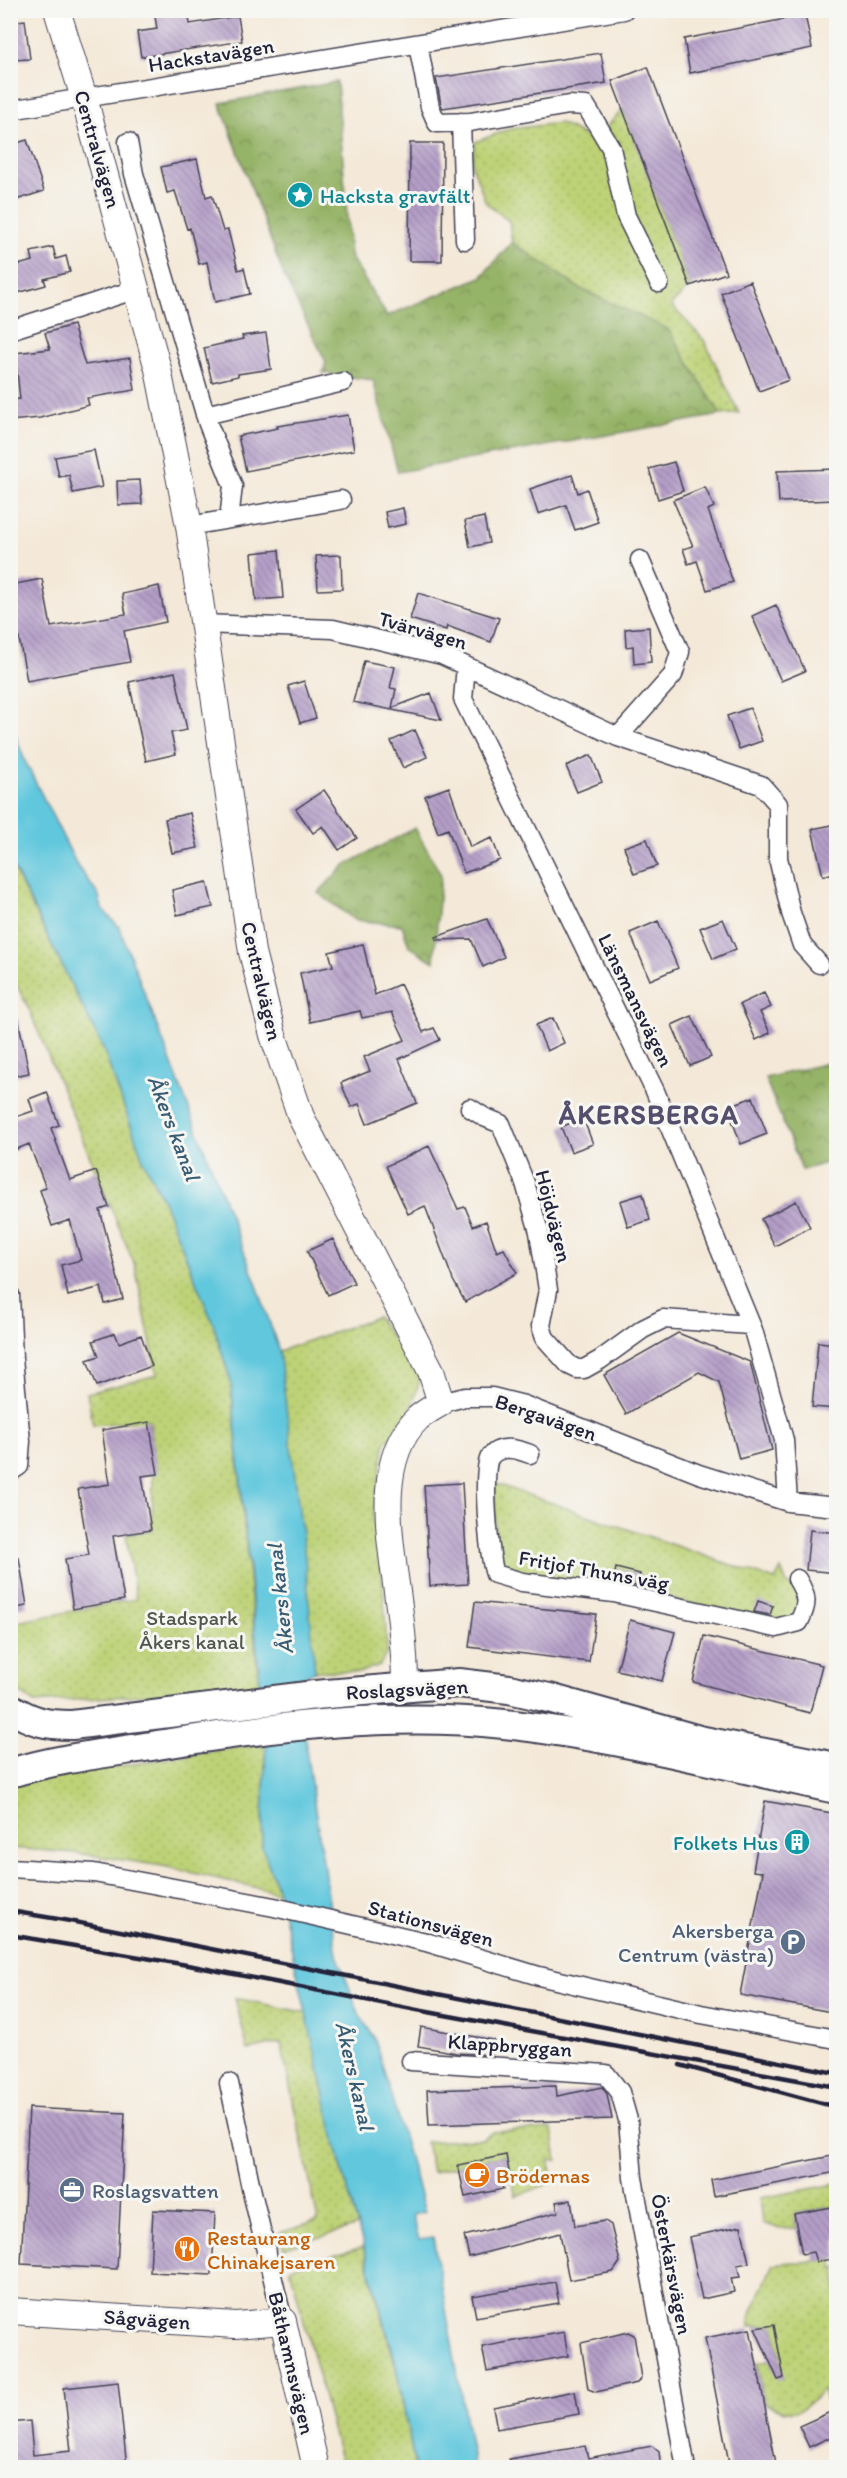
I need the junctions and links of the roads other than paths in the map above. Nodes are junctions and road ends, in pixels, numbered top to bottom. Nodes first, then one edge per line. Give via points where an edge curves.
1 (57, 10) edge
2 (624, 10) edge
3 (418, 44) junction
4 (84, 98) junction
5 (10, 110) edge
6 (461, 122) junction
7 (128, 142) dead end
8 (465, 240) dead end
9 (659, 283) dead end
10 (137, 289) junction
11 (10, 330) edge
12 (343, 382) dead end
13 (205, 415) junction
14 (341, 500) dead end
15 (229, 519) junction
16 (189, 526) junction
17 (640, 560) dead end
18 (202, 624) junction
19 (466, 666) junction
20 (618, 737) junction
21 (819, 964) dead end
22 (470, 1107) dead end
23 (10, 1295) edge
24 (750, 1325) junction
25 (441, 1402) junction
26 (530, 1454) dead end
27 (10, 1472) edge
28 (788, 1502) junction
29 (837, 1507) edge
30 (797, 1579) dead end
31 (405, 1686) junction
32 (10, 1708) edge
33 (317, 1724) junction
34 (837, 1767) edge
35 (10, 1773) edge
36 (837, 1789) edge
37 (10, 1868) edge
38 (837, 2038) edge
39 (411, 2061) dead end
40 (606, 2074) joint
41 (230, 2083) dead end
42 (10, 2311) edge
43 (283, 2321) junction
44 (316, 2468) edge
45 (686, 2468) edge

1 - 4 street, Centralvägen
2 - 3 street, Hackstavägen
3 - 4 street, Hackstavägen
3 - 6 street via 430,107 437,123
4 - 5 street, Hackstavägen
4 - 10 street, Centralvägen
6 - 8 street
6 - 9 street via 569,105 586,106 611,148 626,216
7 - 13 street, Centralvägen
10 - 11 street
10 - 16 street, Centralvägen via 158,369
12 - 13 street
13 - 15 street, Centralvägen via 233,486
14 - 15 street
15 - 16 street
16 - 18 street, Centralvägen
17 - 20 street via 680,652 673,675
18 - 19 street, Tvärvägen via 333,629 442,655
18 - 25 street, Centralvägen via 252,952 273,1035 301,1117 430,1371
19 - 20 street, Tvärvägen
19 - 24 street, Länsmansvägen via 464,699 655,1091
20 - 21 street, Tvärvägen via 761,785 773,797 778,804 778,858 791,913 801,945
22 - 24 street, Höjdvägen via 501,1124 525,1183 545,1263 548,1290 541,1326 545,1338 569,1365 584,1369 663,1319
23 - 27 street via 21,1441 19,1466
24 - 28 street, Länsmansvägen via 784,1440
25 - 28 street, Bergavägen via 492,1397 524,1405 699,1474
25 - 31 street, Bergavägen via 419,1417 403,1439 390,1485 389,1521 404,1643
26 - 30 street, Fritjof Thuns väg via 514,1448 497,1451 489,1458 487,1500 495,1574 522,1582 614,1593 776,1628 799,1622 806,1608 805,1592
28 - 29 street, Bergavägen
31 - 32 main road, Roslagsvägen via 72,1725 30,1721
31 - 33 main road via 393,1702 338,1709
31 - 34 main road, Roslagsvägen via 459,1683 509,1689 699,1740
33 - 35 main road, Roslagsvägen via 70,1759
33 - 36 main road, Roslagsvägen via 411,1720 503,1724 600,1738
37 - 38 street, Stationsvägen via 94,1873 274,1907 701,2014
39 - 40 street, Klappbryggan
40 - 45 street, Österkärsvägen via 620,2092 628,2120 633,2178
41 - 43 street, Båthamnsvägen
42 - 43 street, Sågvägen via 236,2325
43 - 44 street, Båthamnsvägen

